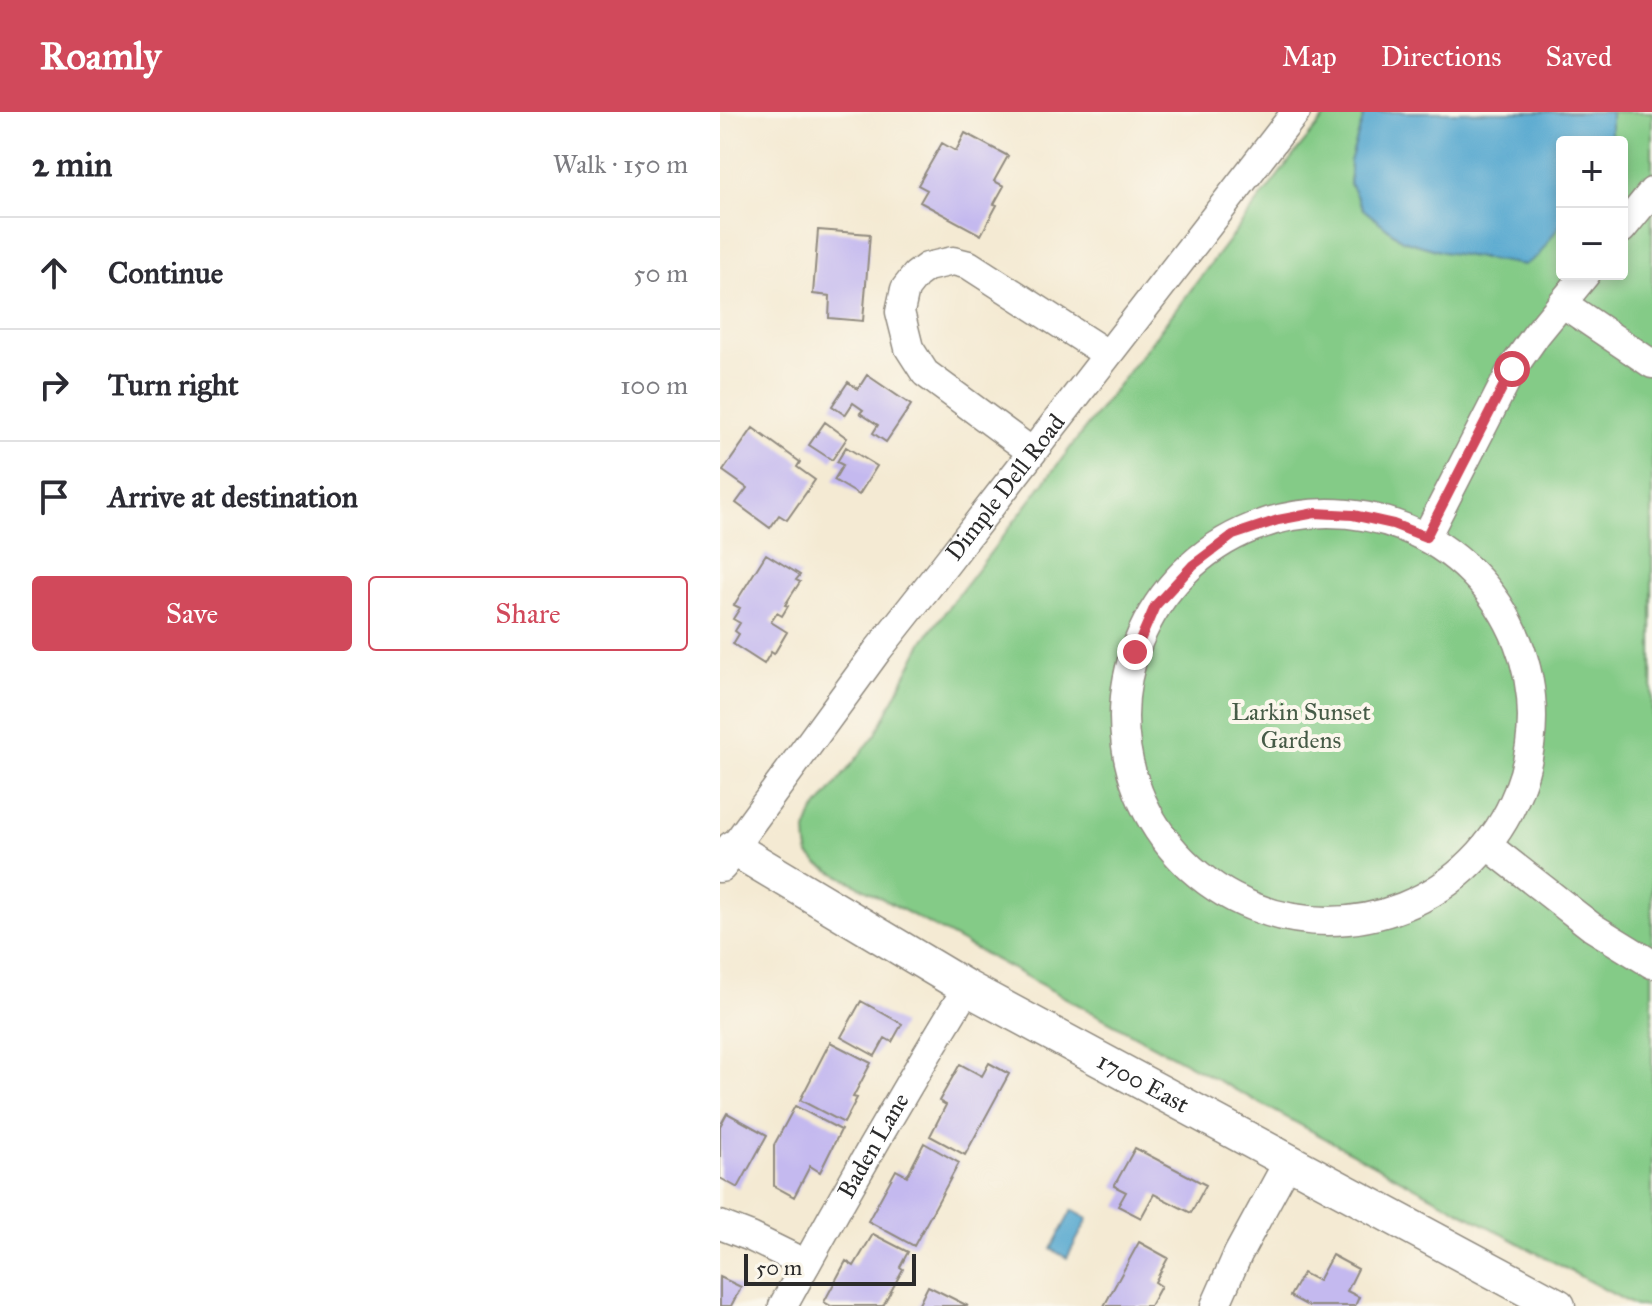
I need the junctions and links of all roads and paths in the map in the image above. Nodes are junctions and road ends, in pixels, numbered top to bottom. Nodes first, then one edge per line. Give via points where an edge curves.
1 (1296, 112) edge
2 (1652, 192) edge
3 (1628, 222) edge
4 (1581, 280) edge
5 (1562, 303) junction
6 (1107, 354) junction
7 (1652, 364) edge
8 (1032, 452) junction
9 (1426, 537) junction
10 (1487, 845) junction
11 (726, 857) edge
12 (1652, 964) edge
13 (967, 988) junction
14 (1289, 1160) junction
15 (720, 1225) edge
16 (806, 1264) junction
17 (783, 1306) edge
18 (1215, 1306) edge
19 (1558, 1306) edge

1 - 6 street, Dimple Dell Road
2 - 3 street
4 - 5 street
5 - 7 street
5 - 9 street via 1512,369
6 - 8 street, Dimple Dell Road
6 - 8 street via 969,265 953,261 927,267 905,289 903,329 925,373
8 - 11 street, Dimple Dell Road
9 - 10 street via 1462,565 1506,616 1528,673 1530,757 1513,804
9 - 10 street via 1353,515 1315,513 1233,535 1193,565 1155,606 1135,652 1124,692 1131,774 1157,833 1187,865 1226,895 1294,918 1340,921 1388,914 1451,881
10 - 12 street via 1592,927
11 - 13 main road, 1700 East
13 - 14 main road, 1700 East
13 - 16 street, Baden Lane
14 - 18 street
14 - 19 main road, 1700 East
15 - 16 street
16 - 17 street, Baden Lane

